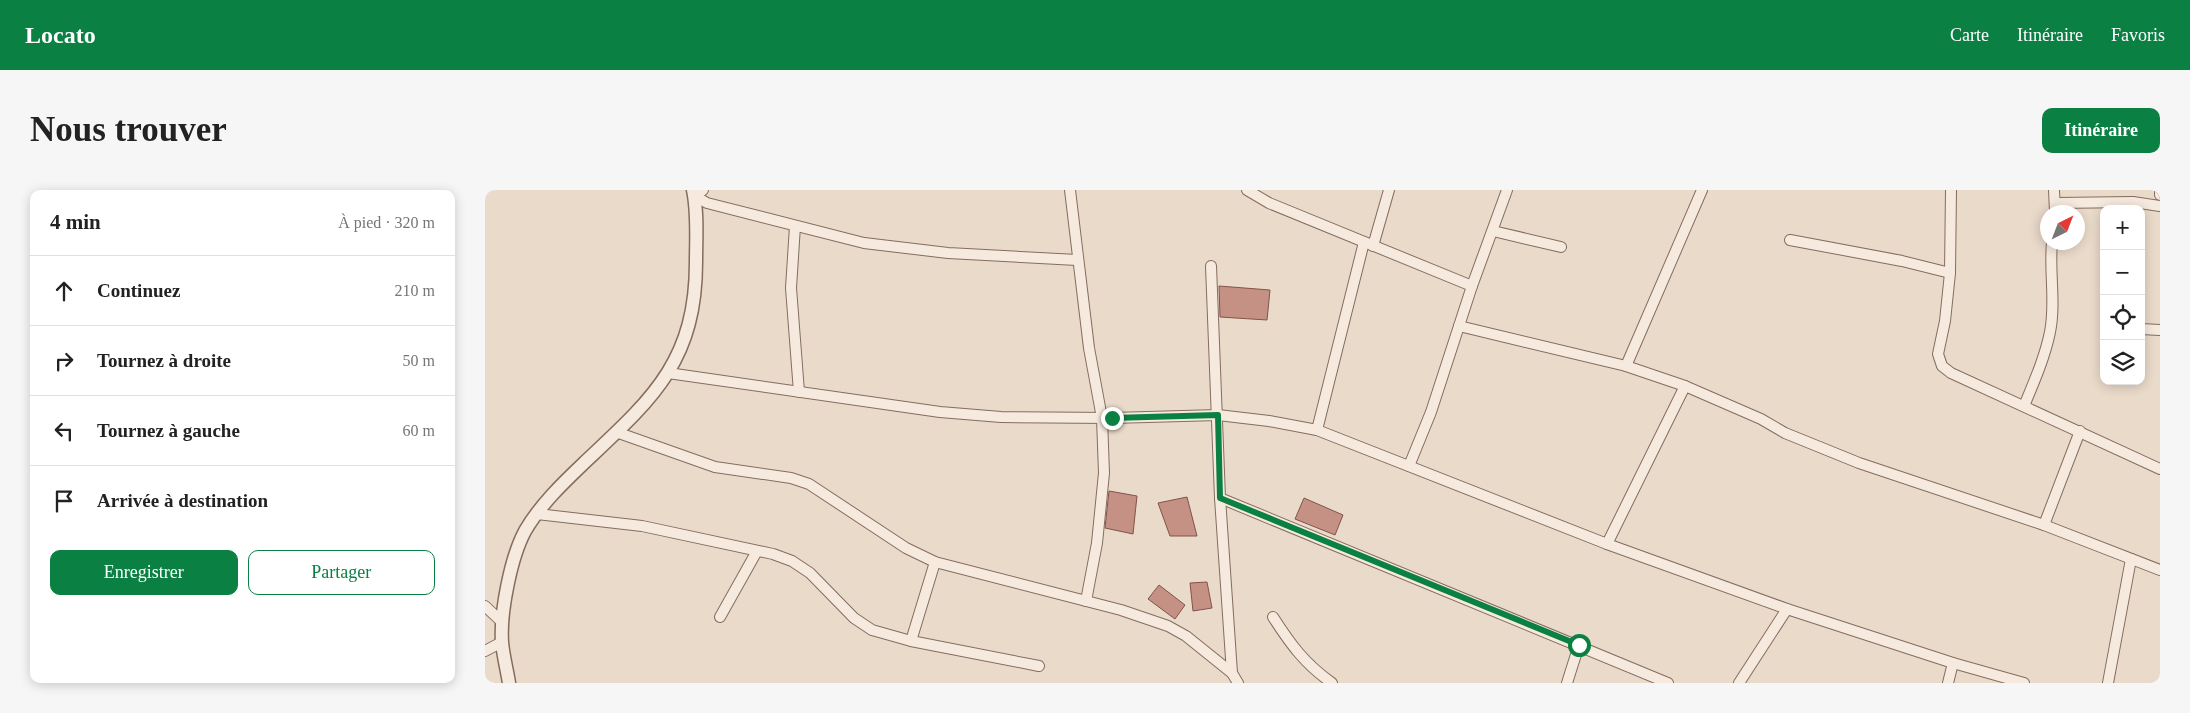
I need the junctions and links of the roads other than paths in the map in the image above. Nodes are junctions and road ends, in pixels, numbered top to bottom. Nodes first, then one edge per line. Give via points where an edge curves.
1 (1069, 190) edge
2 (1247, 190) edge
3 (1389, 190) edge
4 (1507, 190) edge
5 (1702, 190) edge
6 (1951, 190) edge
7 (2054, 190) edge
8 (2160, 190) edge
9 (697, 192) edge
10 (2160, 195) edge
11 (2055, 205) edge
12 (2145, 206) edge
13 (2160, 206) edge
14 (2085, 207) edge
15 (2100, 207) edge
16 (795, 226) junction
17 (1493, 231) junction
18 (1790, 240) dead end
19 (1369, 244) junction
20 (1561, 247) dead end
21 (2052, 250) edge
22 (1077, 260) junction
23 (1211, 266) dead end
24 (1950, 273) junction
25 (1472, 286) junction
26 (1459, 326) junction
27 (2145, 328) edge
28 (2160, 330) edge
29 (1626, 366) junction
30 (668, 373) junction
31 (1685, 386) junction
32 (799, 392) junction
33 (2024, 406) junction
34 (1218, 415) junction
35 (1102, 418) junction
36 (1317, 430) junction
37 (2081, 431) junction
38 (616, 432) junction
39 (1409, 466) junction
40 (2160, 469) edge
41 (1220, 498) junction
42 (537, 514) junction
43 (2044, 526) junction
44 (1607, 544) junction
45 (757, 551) junction
46 (2131, 559) junction
47 (935, 562) junction
48 (2160, 570) edge
49 (1086, 600) junction
50 (485, 606) edge
51 (1787, 609) junction
52 (720, 617) dead end
53 (1273, 617) dead end
54 (503, 623) junction
55 (911, 641) junction
56 (502, 642) junction
57 (1579, 645) junction
58 (485, 651) edge
59 (1953, 663) junction
60 (1039, 666) dead end
61 (1232, 673) junction
62 (509, 683) edge
63 (1238, 683) edge
64 (1332, 683) edge
65 (1567, 683) edge
66 (1668, 683) edge
67 (1739, 683) edge
68 (1948, 683) edge
69 (2024, 683) edge
70 (2107, 683) edge

1 - 22 street
2 - 19 street via 1269,203
3 - 19 street
4 - 17 street
5 - 29 street
6 - 24 street
7 - 11 street
8 - 10 street
9 - 16 street via 707,203
9 - 30 street via 694,300 688,328
12 - 13 street
14 - 15 street
16 - 22 street via 864,243 948,253
16 - 32 street via 791,288
17 - 20 street
17 - 25 street
18 - 24 street
19 - 25 street
19 - 36 street
21 - 33 street via 2050,331
22 - 35 street
23 - 34 street
24 - 33 street via 1938,354 1942,366
25 - 26 street
26 - 29 street
26 - 39 street via 1431,412
27 - 28 street
29 - 31 street
30 - 32 street
30 - 38 street via 645,404
31 - 43 street via 1785,433 1859,463
31 - 44 street
32 - 35 street via 1001,417
33 - 37 street
34 - 35 street
34 - 36 street
34 - 41 street
35 - 49 street via 1104,473 1097,542
36 - 39 street
37 - 40 street
37 - 43 street
38 - 42 street via 561,485
38 - 47 street via 715,467 791,478 809,484 906,548
39 - 44 street
41 - 57 street
41 - 61 street
42 - 45 street via 642,526
42 - 54 street via 513,559
43 - 46 street
44 - 51 street
45 - 52 street
45 - 55 street via 792,560 810,573 854,618 873,630
46 - 48 street
46 - 70 street
47 - 49 street
47 - 55 street
49 - 61 street via 1168,626 1186,636
50 - 54 street
51 - 59 street
51 - 67 street
53 - 64 street via 1310,667
54 - 56 street
55 - 60 street
56 - 58 street
56 - 62 street
57 - 65 street
57 - 66 street
59 - 68 street
59 - 69 street
61 - 63 street

